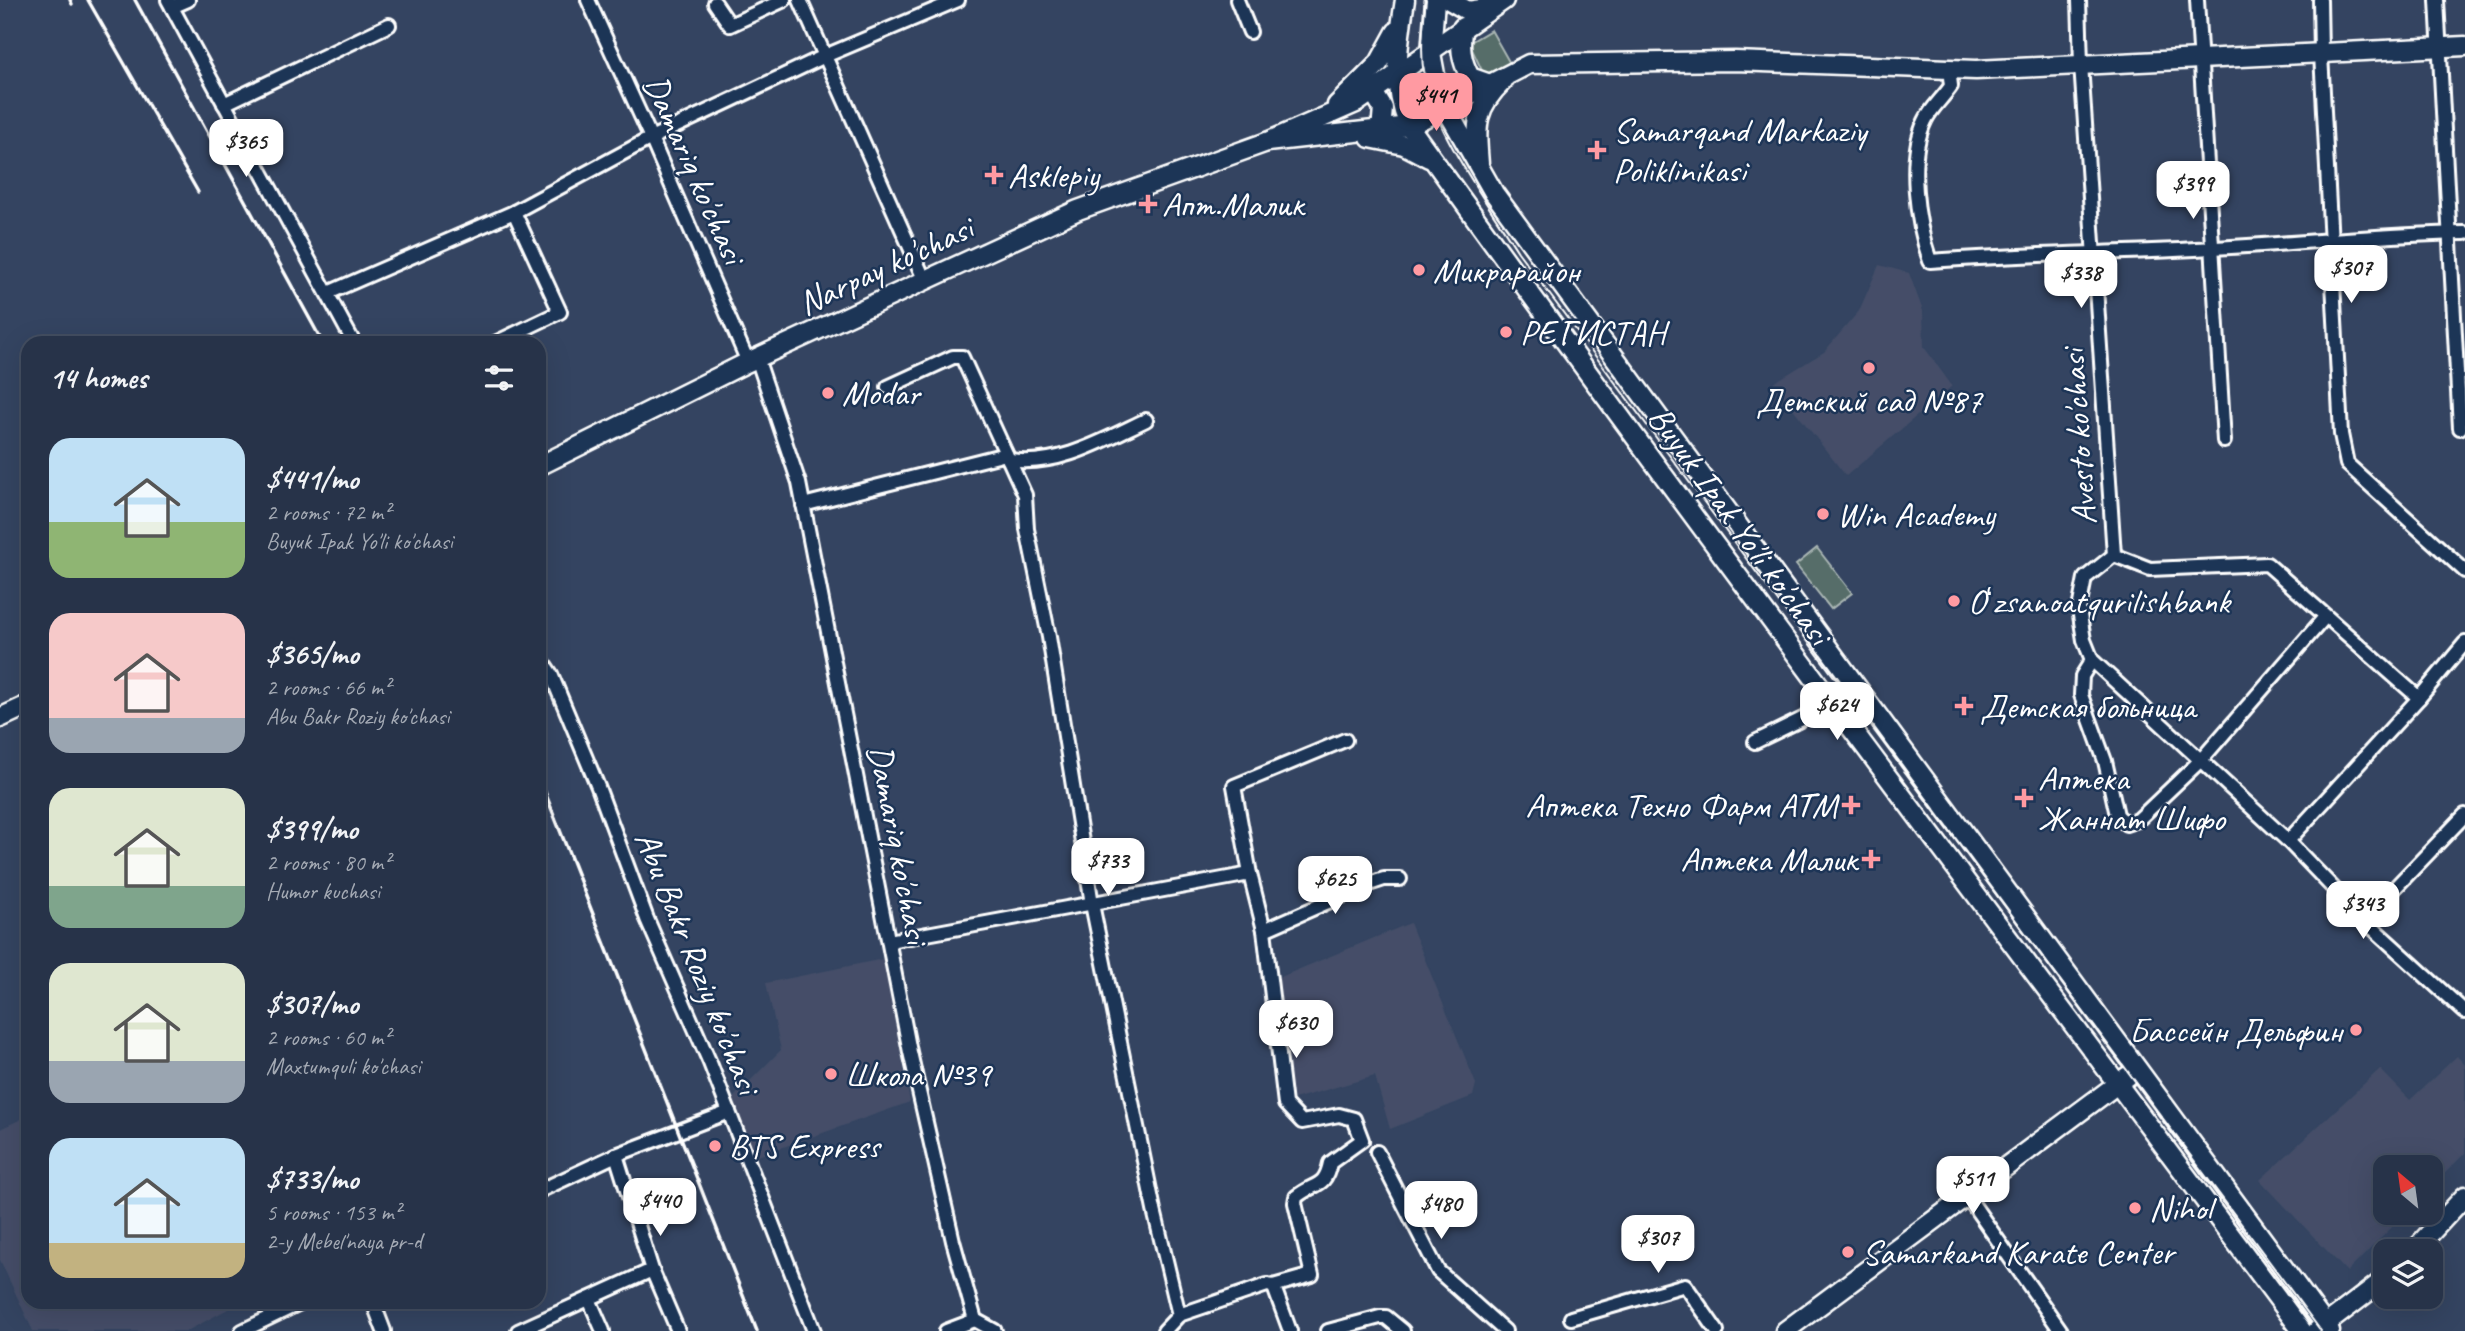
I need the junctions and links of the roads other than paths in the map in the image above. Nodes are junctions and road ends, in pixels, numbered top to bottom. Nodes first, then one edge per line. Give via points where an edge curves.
1 (188, 0) edge
2 (588, 0) edge
3 (784, 0) edge
4 (800, 0) edge
5 (958, 0) edge
6 (1237, 0) edge
7 (1405, 0) edge
8 (1435, 0) edge
9 (1449, 0) edge
10 (2079, 0) edge
11 (2197, 0) edge
12 (2320, 0) edge
13 (2437, 0) edge
14 (715, 3) dead end
15 (1499, 3) edge
16 (170, 4) edge
17 (936, 4) edge
18 (1402, 20) junction
19 (389, 25) dead end
20 (1463, 27) junction
21 (1250, 32) dead end
22 (2465, 46) edge
23 (2438, 48) junction
24 (1431, 53) junction
25 (2320, 54) junction
26 (825, 56) junction
27 (2200, 59) junction
28 (2081, 64) junction
29 (1949, 68) junction
30 (1514, 72) junction
31 (1397, 76) junction
32 (1490, 84) junction
33 (1373, 92) junction
34 (224, 104) junction
35 (1444, 107) junction
36 (1320, 119) junction
37 (1409, 126) junction
38 (1381, 131) junction
39 (1338, 135) junction
40 (651, 138) junction
41 (1267, 142) junction
42 (1436, 162) junction
43 (1479, 167) junction
44 (514, 212) junction
45 (2465, 233) edge
46 (2449, 234) junction
47 (2330, 239) junction
48 (2212, 248) junction
49 (2094, 251) junction
50 (925, 281) junction
51 (328, 293) junction
52 (350, 336) edge
53 (509, 336) edge
54 (753, 360) junction
55 (888, 387) dead end
56 (1146, 420) dead end
57 (2460, 428) dead end
58 (2224, 441) dead end
59 (1007, 457) junction
60 (546, 463) edge
61 (803, 505) junction
62 (2114, 555) junction
63 (2465, 571) edge
64 (2325, 617) junction
65 (2465, 643) edge
66 (2092, 660) junction
67 (546, 666) edge
68 (2419, 698) junction
69 (1833, 704) junction
70 (21, 708) edge
71 (0, 718) edge
72 (1345, 740) dead end
73 (1755, 742) dead end
74 (2201, 760) junction
75 (2465, 815) edge
76 (2288, 841) junction
77 (1250, 874) junction
78 (1400, 879) dead end
79 (1092, 904) junction
80 (2364, 920) junction
81 (1264, 930) junction
82 (889, 941) junction
83 (2463, 1007) edge
84 (2137, 1069) junction
85 (2118, 1082) junction
86 (729, 1112) junction
87 (1377, 1152) dead end
88 (616, 1155) junction
89 (546, 1188) edge
90 (1967, 1196) junction
91 (2465, 1196) edge
92 (2425, 1239) edge
93 (652, 1270) junction
94 (1273, 1286) junction
95 (2373, 1289) edge
96 (589, 1299) junction
97 (288, 1309) edge
98 (376, 1309) edge
99 (1179, 1315) junction
100 (1570, 1318) dead end
101 (975, 1320) junction
102 (526, 1329) edge
103 (2324, 1329) edge
104 (242, 1331) edge
105 (384, 1331) edge
106 (603, 1331) edge
107 (678, 1331) edge
108 (814, 1331) edge
109 (946, 1331) edge
110 (995, 1331) edge
111 (1164, 1331) edge
112 (1290, 1331) edge
113 (1328, 1331) edge
114 (1403, 1331) edge
115 (1505, 1331) edge
116 (1717, 1331) edge
117 (1786, 1331) edge
118 (2062, 1331) edge
119 (2302, 1331) edge

1 - 16 street
2 - 40 street, Damariq ko'chasi
3 - 14 street via 730,25
4 - 26 street
5 - 17 street
6 - 21 street
7 - 18 main road, Buyuk Ipak Yo'li ko'chasi
8 - 24 main road, Buyuk Ipak Yo'li ko'chasi
9 - 15 main road via 1468,12
10 - 28 street, Avesto ko'chasi
11 - 27 street
12 - 25 street
13 - 23 street
15 - 20 main road, Narpay ko'chasi
16 - 34 street
17 - 26 street
18 - 31 main road, Buyuk Ipak Yo'li ko'chasi
18 - 36 main road via 1379,63
19 - 34 street
20 - 24 main road, Narpay ko'chasi
20 - 32 main road via 1462,62 1470,77
22 - 23 main road, Narpay ko'chasi
23 - 25 main road, Narpay ko'chasi
23 - 46 street
24 - 31 main road, Narpay ko'chasi
24 - 35 main road, Buyuk Ipak Yo'li ko'chasi
25 - 27 main road, Narpay ko'chasi
25 - 47 street
26 - 40 street
26 - 50 street
27 - 28 main road, Narpay ko'chasi
27 - 48 street
28 - 29 main road, Narpay ko'chasi via 1976,71
28 - 49 street, Avesto ko'chasi
29 - 30 main road, Narpay ko'chasi via 1735,61 1529,64
29 - 49 street via 1951,86 1932,109 1919,136 1916,171 1921,231 1930,261
30 - 32 main road, Narpay ko'chasi
30 - 43 main road via 1484,102 1478,120
31 - 33 main road, Narpay ko'chasi
31 - 37 main road, Buyuk Ipak Yo'li ko'chasi
32 - 35 main road, Narpay ko'chasi
33 - 36 main road, Narpay ko'chasi
33 - 38 main road via 1383,108
34 - 51 street
35 - 37 main road, Narpay ko'chasi
35 - 43 main road, Buyuk Ipak Yo'li ko'chasi
36 - 41 main road, Narpay ko'chasi
37 - 38 main road, Narpay ko'chasi
37 - 42 main road, Buyuk Ipak Yo'li ko'chasi
38 - 39 main road, Narpay ko'chasi
39 - 41 main road, Narpay ko'chasi
39 - 42 main road via 1387,140
40 - 44 street
40 - 54 street, Damariq ko'chasi
41 - 50 main road, Narpay ko'chasi via 1078,210
42 - 69 main road, Buyuk Ipak Yo'li ko'chasi
43 - 84 main road, Buyuk Ipak Yo'li ko'chasi
44 - 51 street
44 - 53 street via 559,312
45 - 46 street
46 - 47 street
46 - 57 street
47 - 48 street
47 - 63 street via 2341,434 2347,464
48 - 49 street
48 - 58 street
49 - 62 street, Avesto ko'chasi
50 - 54 main road, Narpay ko'chasi
51 - 52 street
54 - 60 main road, Narpay ko'chasi
54 - 61 street, Damariq ko'chasi
55 - 59 street via 962,357
56 - 59 street via 1049,461 1028,463
59 - 61 street
59 - 79 street via 1025,495 1027,530
61 - 82 street, Damariq ko'chasi
62 - 64 street via 2150,569 2267,564
62 - 66 street via 2085,578 2079,609
64 - 68 street
64 - 74 street
65 - 68 street
66 - 74 street
66 - 74 street via 2082,676 2081,695 2105,761 2117,815 2126,824 2138,820
67 - 86 street, Abu Bakr Roziy ko'chasi
68 - 76 street
69 - 73 street
69 - 85 main road, Buyuk Ipak Yo'li ko'chasi
70 - 71 main road
72 - 77 street via 1234,786
74 - 76 street
75 - 80 street
76 - 80 street
77 - 79 street
77 - 81 street
78 - 81 street via 1369,884
79 - 82 street
79 - 99 street
80 - 83 street
81 - 94 street via 1285,1104 1302,1122 1339,1115 1354,1119 1362,1140 1330,1163 1322,1184 1296,1197 1312,1275
82 - 101 street, Damariq ko'chasi via 919,1092
84 - 85 main road
84 - 103 main road, Buyuk Ipak Yo'li ko'chasi
85 - 90 main road
85 - 119 main road, Buyuk Ipak Yo'li ko'chasi
86 - 88 street
86 - 108 street, Abu Bakr Roziy ko'chasi
87 - 115 street via 1438,1271
88 - 89 street
88 - 93 street
90 - 117 main road
90 - 118 street
91 - 92 main road
93 - 96 street
93 - 107 street
94 - 99 street
94 - 112 street
95 - 103 main road
96 - 102 street
96 - 106 street
97 - 104 street
98 - 105 street
99 - 111 street
100 - 116 street via 1685,1285
101 - 109 street
101 - 110 street
113 - 114 street via 1386,1317

